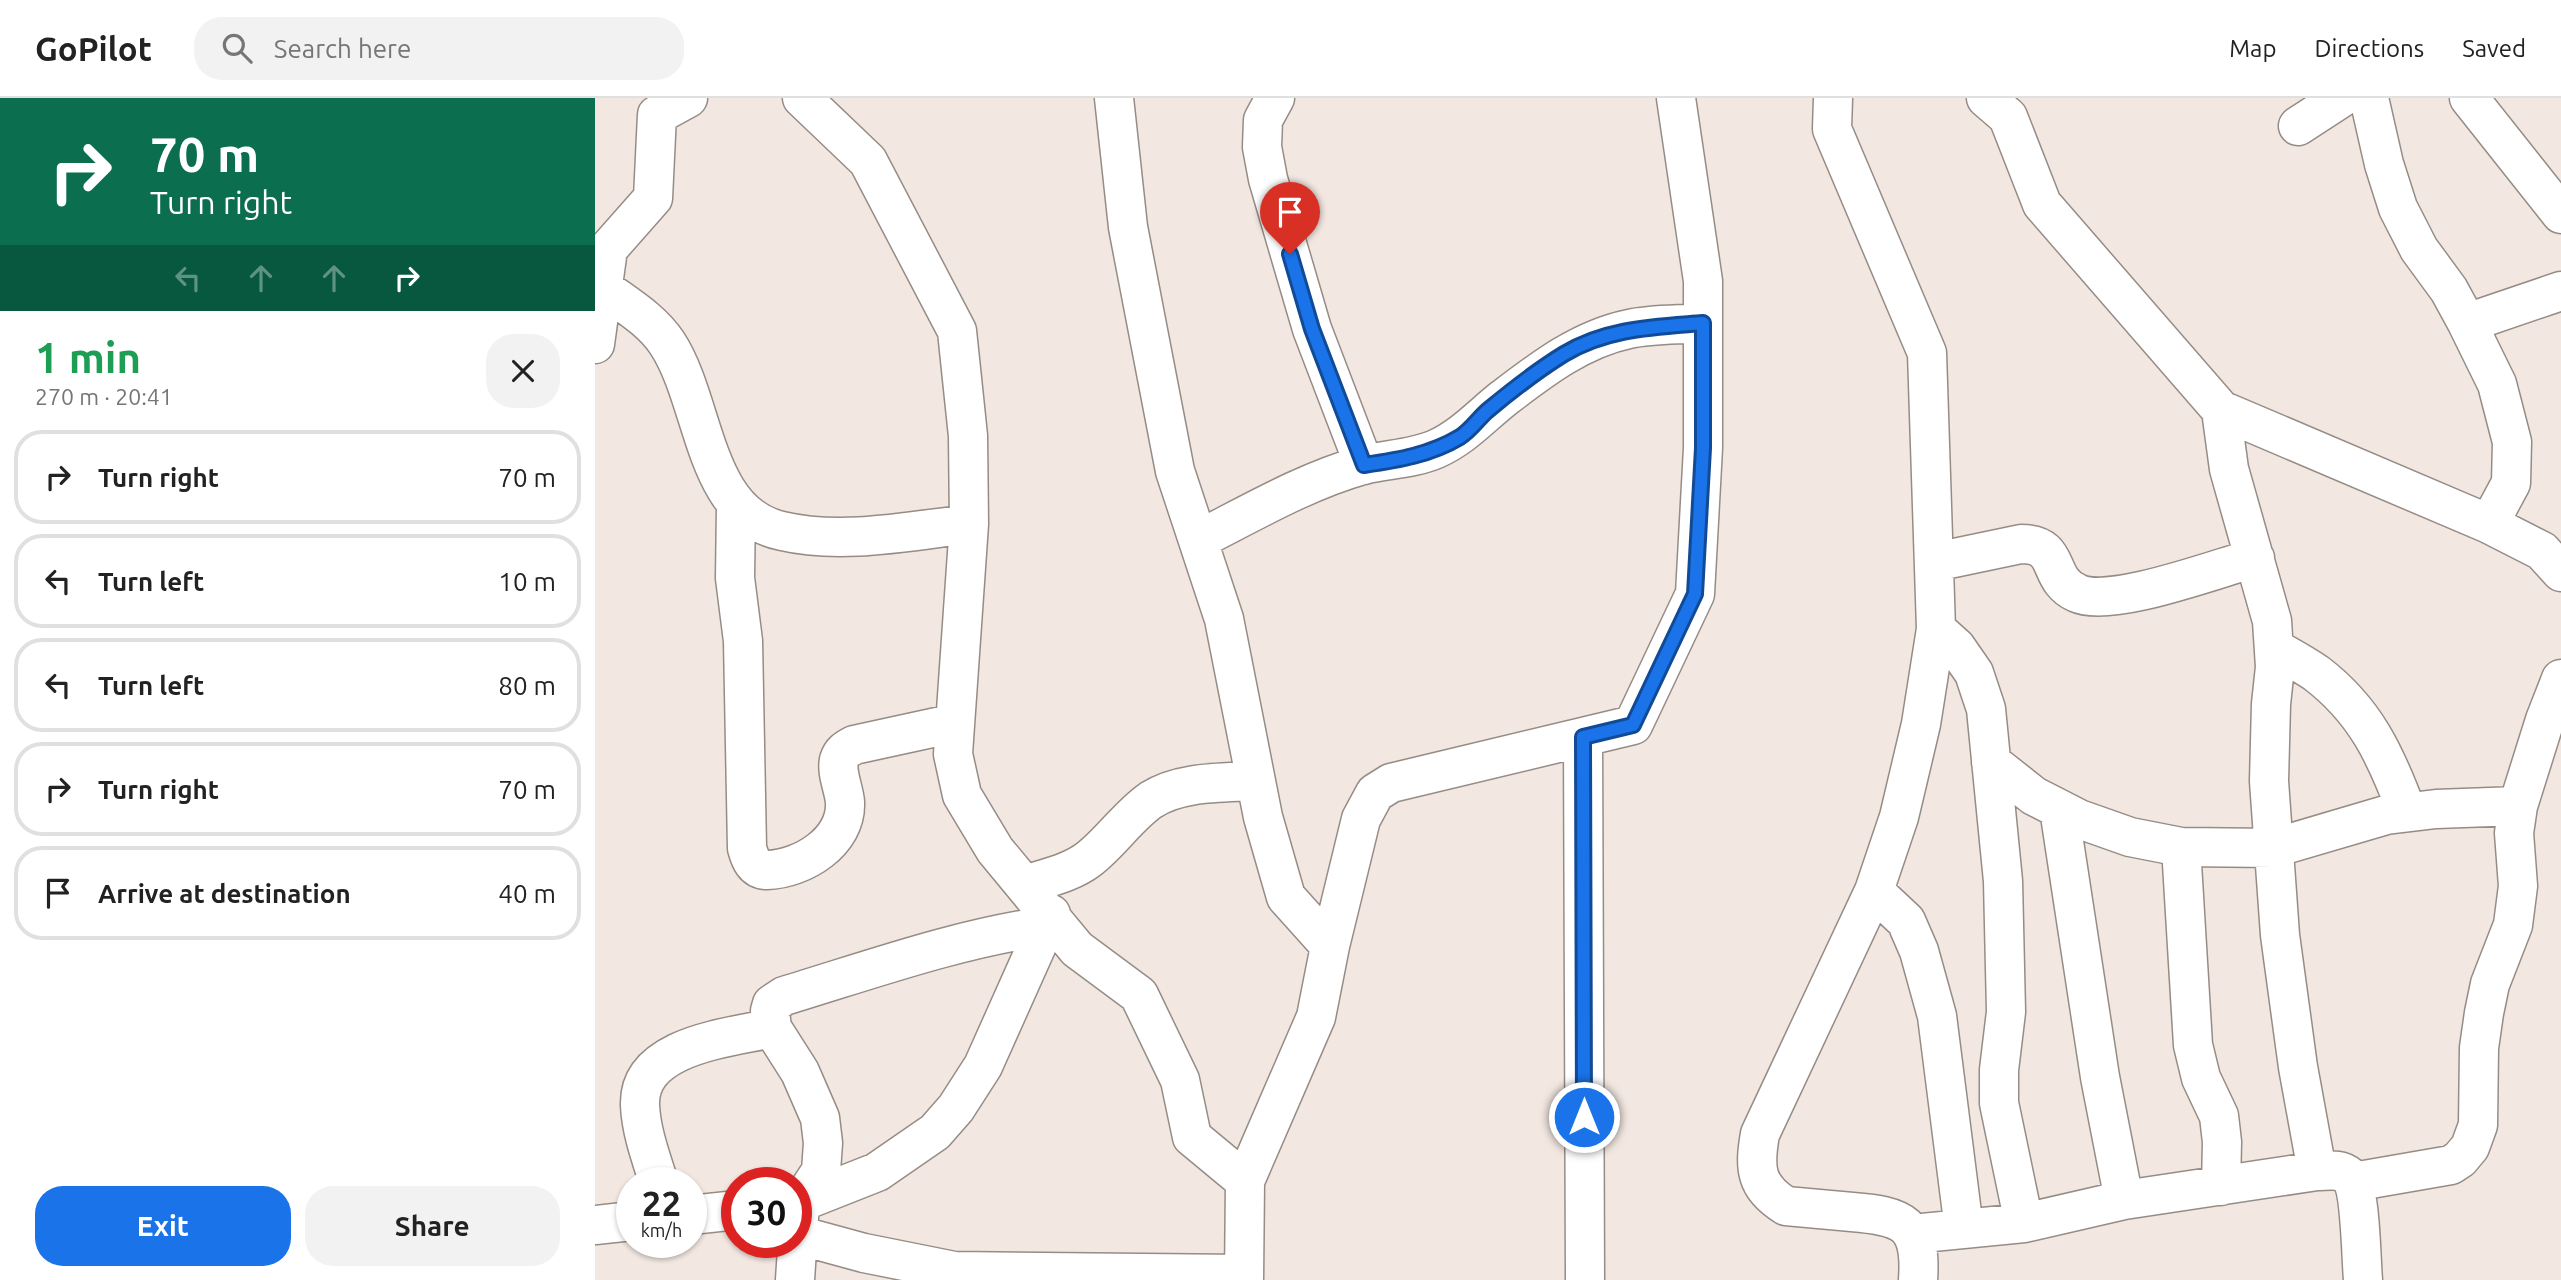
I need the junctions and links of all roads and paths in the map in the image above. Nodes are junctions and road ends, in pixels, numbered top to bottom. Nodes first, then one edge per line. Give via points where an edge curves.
1 (688, 98) edge
2 (802, 98) edge
3 (1114, 98) edge
4 (1275, 98) edge
5 (1676, 98) edge
6 (1833, 98) edge
7 (1986, 98) edge
8 (2341, 98) edge
9 (2369, 98) edge
10 (2469, 98) edge
11 (2298, 126) dead end
12 (2561, 214) edge
13 (601, 245) edge
14 (603, 288) junction
15 (2561, 291) edge
16 (1703, 323) junction
17 (2467, 323) junction
18 (595, 344) edge
19 (2221, 410) junction
20 (1364, 465) junction
21 (736, 506) junction
22 (969, 524) junction
23 (2489, 524) junction
24 (1198, 540) junction
25 (2555, 557) edge
26 (2255, 558) junction
27 (1935, 562) junction
28 (1937, 629) junction
29 (2274, 648) junction
30 (2561, 679) edge
31 (955, 723) junction
32 (1583, 737) junction
33 (2548, 745) edge
34 (1991, 762) junction
35 (1255, 781) junction
36 (2518, 806) junction
37 (2059, 809) junction
38 (2407, 812) junction
39 (2181, 847) junction
40 (2274, 848) junction
41 (1025, 885) junction
42 (1874, 891) junction
43 (1049, 920) junction
44 (1330, 946) junction
45 (772, 1028) junction
46 (654, 1167) edge
47 (2317, 1171) junction
48 (1245, 1181) junction
49 (2353, 1182) junction
50 (2221, 1186) junction
51 (812, 1188) edge
52 (2124, 1200) junction
53 (812, 1207) edge
54 (812, 1222) edge
55 (616, 1223) edge
56 (2024, 1223) junction
57 (595, 1225) edge
58 (1964, 1229) junction
59 (1912, 1234) junction
60 (796, 1258) edge
61 (1244, 1277) edge
62 (795, 1280) edge
63 (1585, 1280) edge
64 (1918, 1280) edge
65 (2363, 1280) edge

1 - 13 street via 657,115 653,198
2 - 22 street via 868,161 957,331 968,436
3 - 24 street via 1128,227 1175,471
4 - 20 street via 1263,120 1268,179 1312,329
5 - 16 street via 1703,281
6 - 27 street via 1832,130 1927,353
7 - 19 street via 2008,117 2042,204
8 - 11 street
9 - 17 street via 2398,208
10 - 12 street
13 - 14 street
14 - 18 street
14 - 21 street via 645,318 666,342 678,363 721,483
15 - 17 street
16 - 20 street via 1630,329 1599,338 1565,353 1487,411 1463,435 1410,458
16 - 32 street via 1703,448 1695,594 1633,725
17 - 23 street via 2497,384 2512,442 2511,483
19 - 23 street
19 - 26 street via 2229,469
20 - 24 street via 1319,481
21 - 22 street via 756,522 782,531 828,536
21 - 31 street via 747,848 754,865 771,870 809,859 839,830 845,804 839,761 844,750
22 - 31 street
23 - 25 street
24 - 35 street via 1224,618
26 - 27 street via 2137,592 2093,597 2068,587 2057,576 2047,552 2033,544
26 - 29 street via 2272,621
27 - 28 street
28 - 34 street via 1974,673 1986,709
28 - 42 street via 1899,817
29 - 38 street via 2316,674 2371,729
29 - 40 street via 2269,781
30 - 33 street
31 - 41 street via 953,754 962,795 995,850
32 - 44 street via 1391,783 1375,793 1361,818
32 - 63 street
33 - 36 street
34 - 37 street via 2034,796
34 - 56 street via 2003,894 2006,1012 1999,1103
35 - 41 street via 1173,790 1151,800 1087,861
35 - 44 street via 1286,897
36 - 38 street
36 - 49 street via 2513,925 2484,1013 2478,1125 2470,1147 2451,1165
37 - 39 street via 2130,836
37 - 52 street via 2100,1077
38 - 40 street
39 - 40 street
39 - 50 street via 2193,1045 2201,1078 2219,1116
40 - 47 street via 2280,935
41 - 43 street
42 - 58 street via 1906,921 1937,1016
42 - 59 street via 1761,1134 1756,1159 1761,1182 1786,1206 1885,1215
43 - 45 street via 784,996 772,1004
43 - 48 street via 1077,949 1139,995 1180,1080 1192,1138
43 - 53 street via 983,1066 956,1108 935,1132 877,1172
44 - 48 street via 1316,1017
45 - 46 street via 676,1051 655,1066 644,1083 640,1103
45 - 51 street via 800,1072 820,1118 821,1171
47 - 49 street via 2339,1170
47 - 50 street
48 - 61 street
49 - 65 street
50 - 52 street
52 - 56 street
54 - 61 street via 864,1253 954,1271
55 - 57 street
56 - 58 street
58 - 59 street
59 - 64 street via 1920,1256
60 - 62 street

